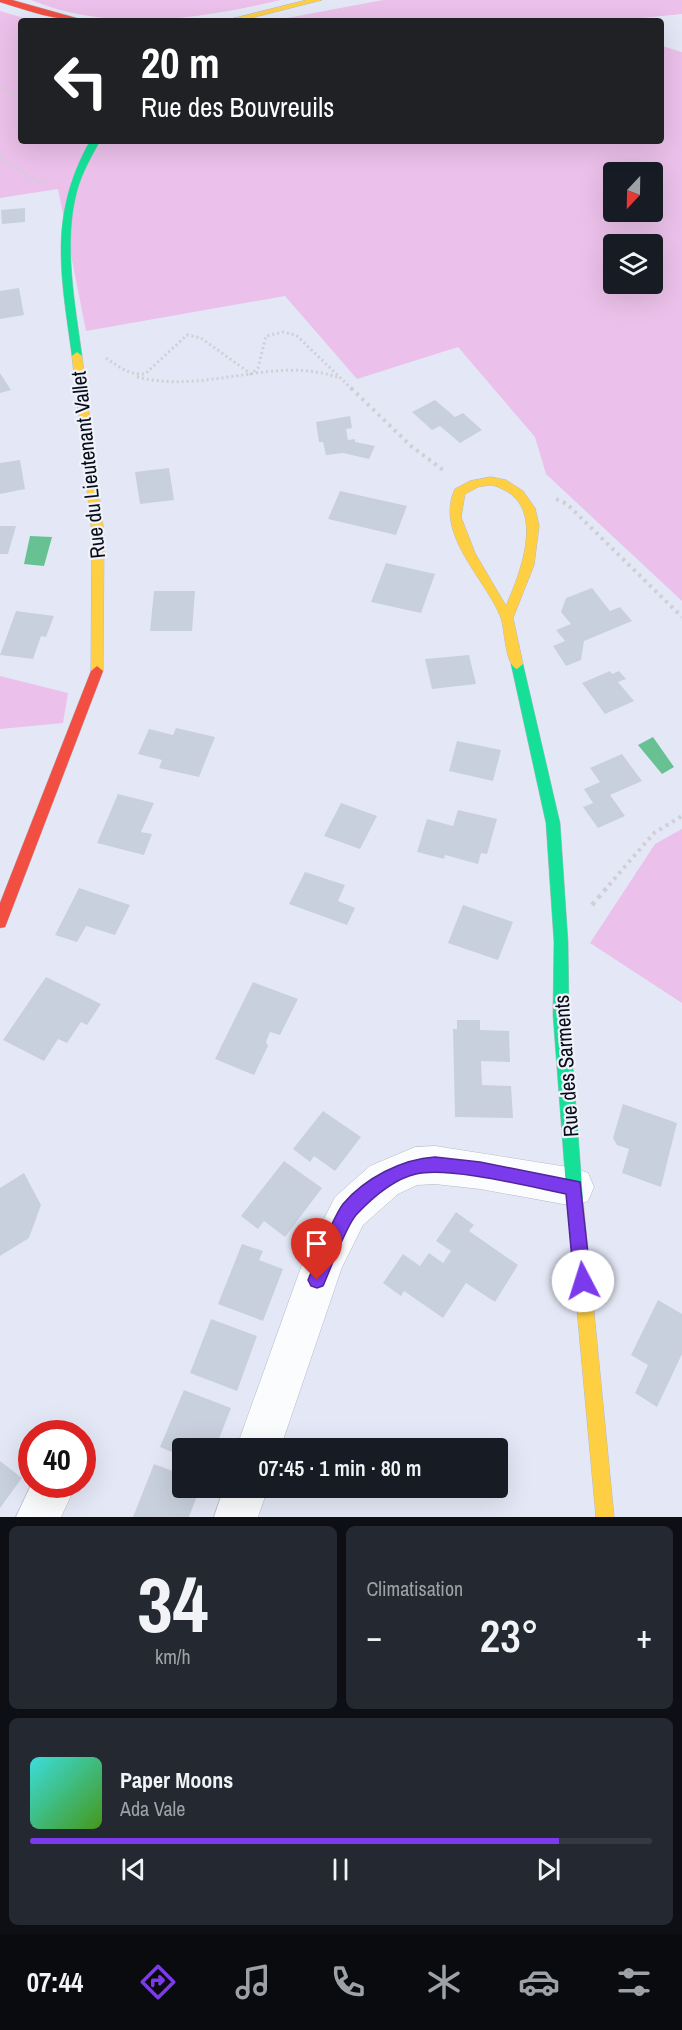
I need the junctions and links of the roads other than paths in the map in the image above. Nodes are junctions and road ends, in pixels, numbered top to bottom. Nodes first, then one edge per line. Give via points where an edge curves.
1 (3, 0) edge
2 (318, 0) edge
3 (69, 18) edge
4 (256, 18) edge
5 (92, 144) edge
6 (507, 618) junction
7 (0, 922) edge
8 (574, 1187) junction
9 (262, 1438) edge
10 (48, 1498) edge
11 (243, 1498) edge
12 (39, 1517) edge
13 (236, 1517) edge
14 (605, 1517) edge

1 - 3 street
2 - 4 street
5 - 7 street, Rue du Lieutenant Vallet via 81,161 68,197 65,259 98,534 97,672
6 - 6 street, Rue des Sarments via 524,583 533,537 531,508 501,482 476,481 459,492 455,518 469,554
6 - 8 street, Rue des Sarments via 553,823 561,942 561,1015
8 - 9 street via 435,1165 416,1166 384,1180 349,1210 324,1260
8 - 14 street, Rue des Sarments
10 - 12 street
11 - 13 street

